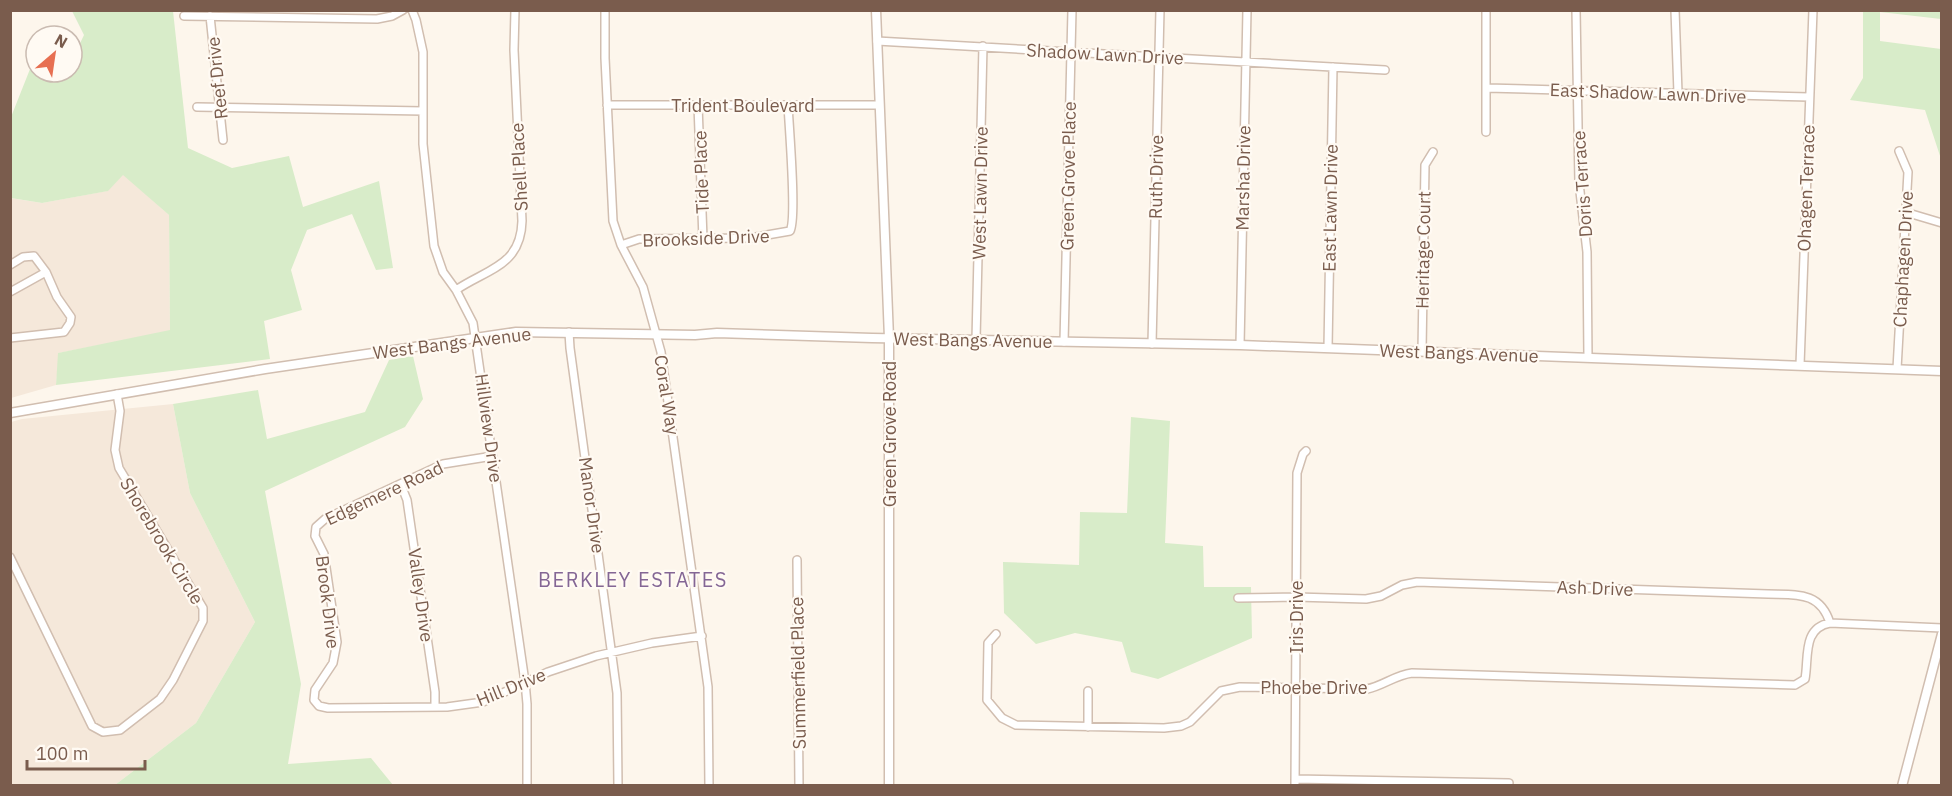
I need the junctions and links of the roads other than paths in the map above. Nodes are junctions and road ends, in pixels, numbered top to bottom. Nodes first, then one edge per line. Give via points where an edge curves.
1 (403, 10) edge
2 (412, 10) edge
3 (515, 10) edge
4 (605, 10) edge
5 (876, 10) edge
6 (1072, 10) edge
7 (1160, 10) edge
8 (1247, 10) edge
9 (1486, 10) edge
10 (1576, 10) edge
11 (1675, 10) edge
12 (1813, 10) edge
13 (283, 14) edge
14 (184, 16) dead end
15 (210, 16) junction
16 (877, 41) junction
17 (983, 46) junction
18 (1071, 52) junction
19 (1158, 57) junction
20 (1246, 62) junction
21 (1333, 67) junction
22 (1385, 70) dead end
23 (1487, 88) junction
24 (1578, 91) junction
25 (1678, 93) junction
26 (1809, 97) junction
27 (607, 105) junction
28 (698, 105) junction
29 (788, 105) junction
30 (879, 105) junction
31 (197, 107) dead end
32 (220, 107) junction
33 (423, 111) junction
34 (1486, 132) dead end
35 (223, 140) dead end
36 (1899, 151) dead end
37 (1433, 152) dead end
38 (1905, 212) junction
39 (1941, 223) edge
40 (703, 239) junction
41 (621, 245) junction
42 (10, 264) edge
43 (46, 272) junction
44 (456, 290) junction
45 (10, 292) edge
46 (569, 332) junction
47 (656, 334) junction
48 (10, 338) edge
49 (476, 338) junction
50 (889, 338) junction
51 (976, 340) junction
52 (1064, 342) junction
53 (1152, 344) junction
54 (1240, 345) junction
55 (1328, 348) junction
56 (1422, 351) junction
57 (1588, 357) junction
58 (1800, 365) junction
59 (1897, 369) junction
60 (1941, 371) edge
61 (117, 394) junction
62 (10, 413) edge
63 (1306, 451) dead end
64 (493, 456) junction
65 (401, 485) junction
66 (315, 531) joint
67 (10, 557) edge
68 (797, 560) dead end
69 (1296, 597) junction
70 (1238, 598) dead end
71 (1830, 623) junction
72 (1941, 628) edge
73 (996, 634) dead end
74 (1941, 634) edge
75 (702, 636) junction
76 (612, 652) junction
77 (525, 682) junction
78 (1297, 688) junction
79 (1088, 691) dead end
80 (317, 703) joint
81 (435, 707) junction
82 (1088, 727) junction
83 (1295, 782) edge
84 (1509, 783) dead end
85 (527, 786) edge
86 (618, 786) edge
87 (709, 786) edge
88 (799, 786) edge
89 (889, 786) edge
90 (1902, 786) edge

1 - 13 street via 377,19
2 - 33 street, Hillview Drive via 423,52
3 - 44 street, Shell Place via 520,239 502,264
4 - 27 street, Coral Way
5 - 16 street, Green Grove Road
6 - 18 street, Green Grove Place
7 - 19 street, Ruth Drive
8 - 20 street, Marsha Drive
9 - 23 street
10 - 24 street, Doris Terrace
11 - 25 street
12 - 26 street, Ohagen Terrace
13 - 15 street
14 - 15 street
15 - 32 street, Reef Drive
16 - 17 street, Shadow Lawn Drive
16 - 30 street, Green Grove Road
17 - 18 street, Shadow Lawn Drive
17 - 51 street, West Lawn Drive
18 - 19 street, Shadow Lawn Drive
18 - 52 street, Green Grove Place
19 - 20 street, Shadow Lawn Drive
19 - 53 street, Ruth Drive
20 - 21 street, Shadow Lawn Drive
20 - 54 street, Marsha Drive
21 - 22 street, Shadow Lawn Drive
21 - 55 street, East Lawn Drive
23 - 24 street, East Shadow Lawn Drive
23 - 34 street
24 - 25 street, East Shadow Lawn Drive
24 - 57 street, Doris Terrace via 1579,183 1588,259
25 - 26 street, East Shadow Lawn Drive
26 - 58 street, Ohagen Terrace
27 - 28 street, Trident Boulevard
27 - 41 street, Coral Way via 613,221
28 - 29 street, Trident Boulevard
28 - 40 street, Tide Place
29 - 30 street, Trident Boulevard
29 - 40 street, Brookside Drive via 793,226 790,231 750,238
30 - 50 street, Green Grove Road
31 - 32 street
32 - 33 street
32 - 35 street, Reef Drive
33 - 44 street, Hillview Drive via 423,144 436,253
36 - 38 street, Chaphagen Drive via 1907,169
37 - 56 street, Heritage Court via 1425,165
38 - 39 street
38 - 59 street, Chaphagen Drive
40 - 41 street, Brookside Drive via 639,239
41 - 47 street, Coral Way via 643,287
42 - 43 street via 34,256
43 - 45 street
43 - 48 street via 70,323 64,332
44 - 49 street, Hillview Drive via 469,313
46 - 47 street, West Bangs Avenue
46 - 49 street, West Bangs Avenue via 516,332
46 - 76 street, Manor Drive
47 - 50 street, West Bangs Avenue
47 - 75 street, Coral Way
49 - 61 street, West Bangs Avenue
49 - 64 street, Hillview Drive
50 - 51 street, West Bangs Avenue
50 - 89 street, Green Grove Road
51 - 52 street, West Bangs Avenue
52 - 53 street, West Bangs Avenue
53 - 54 street, West Bangs Avenue
54 - 55 street, West Bangs Avenue
55 - 56 street, West Bangs Avenue
56 - 57 street, West Bangs Avenue
57 - 58 street, West Bangs Avenue
58 - 59 street, West Bangs Avenue
59 - 60 street, West Bangs Avenue
61 - 62 street, West Bangs Avenue
61 - 67 street, Shorebrook Circle via 119,468 204,613 182,664 160,699 120,730 103,732 92,726
63 - 69 street, Iris Drive via 1297,473
64 - 65 street, Edgemere Road via 448,462
64 - 77 street, Hillview Drive
65 - 66 street, Edgemere Road via 319,522
65 - 81 street, Valley Drive via 407,500
66 - 80 street, Brook Drive via 324,554 337,642 333,663 315,690
68 - 88 street, Summerfield Place
69 - 70 street, Ash Drive
69 - 71 street, Ash Drive via 1366,599 1417,582 1798,596 1817,601 1826,610
69 - 78 street, Iris Drive
71 - 72 street
71 - 78 street, Phoebe Drive via 1822,625 1809,639 1803,681 1787,686 1412,673 1367,690
73 - 82 street, Phoebe Drive via 988,643 986,693 995,712 1016,725
74 - 90 street
75 - 76 street, Hill Drive
75 - 87 street, Coral Way via 708,687
76 - 77 street, Hill Drive
76 - 86 street, Manor Drive via 618,693
77 - 81 street, Hill Drive via 483,702
77 - 85 street, Hillview Drive
78 - 82 street, Phoebe Drive via 1227,689 1196,718 1181,726
78 - 83 street, Iris Drive
79 - 82 street
80 - 81 street, Hill Drive via 328,708
83 - 84 street

